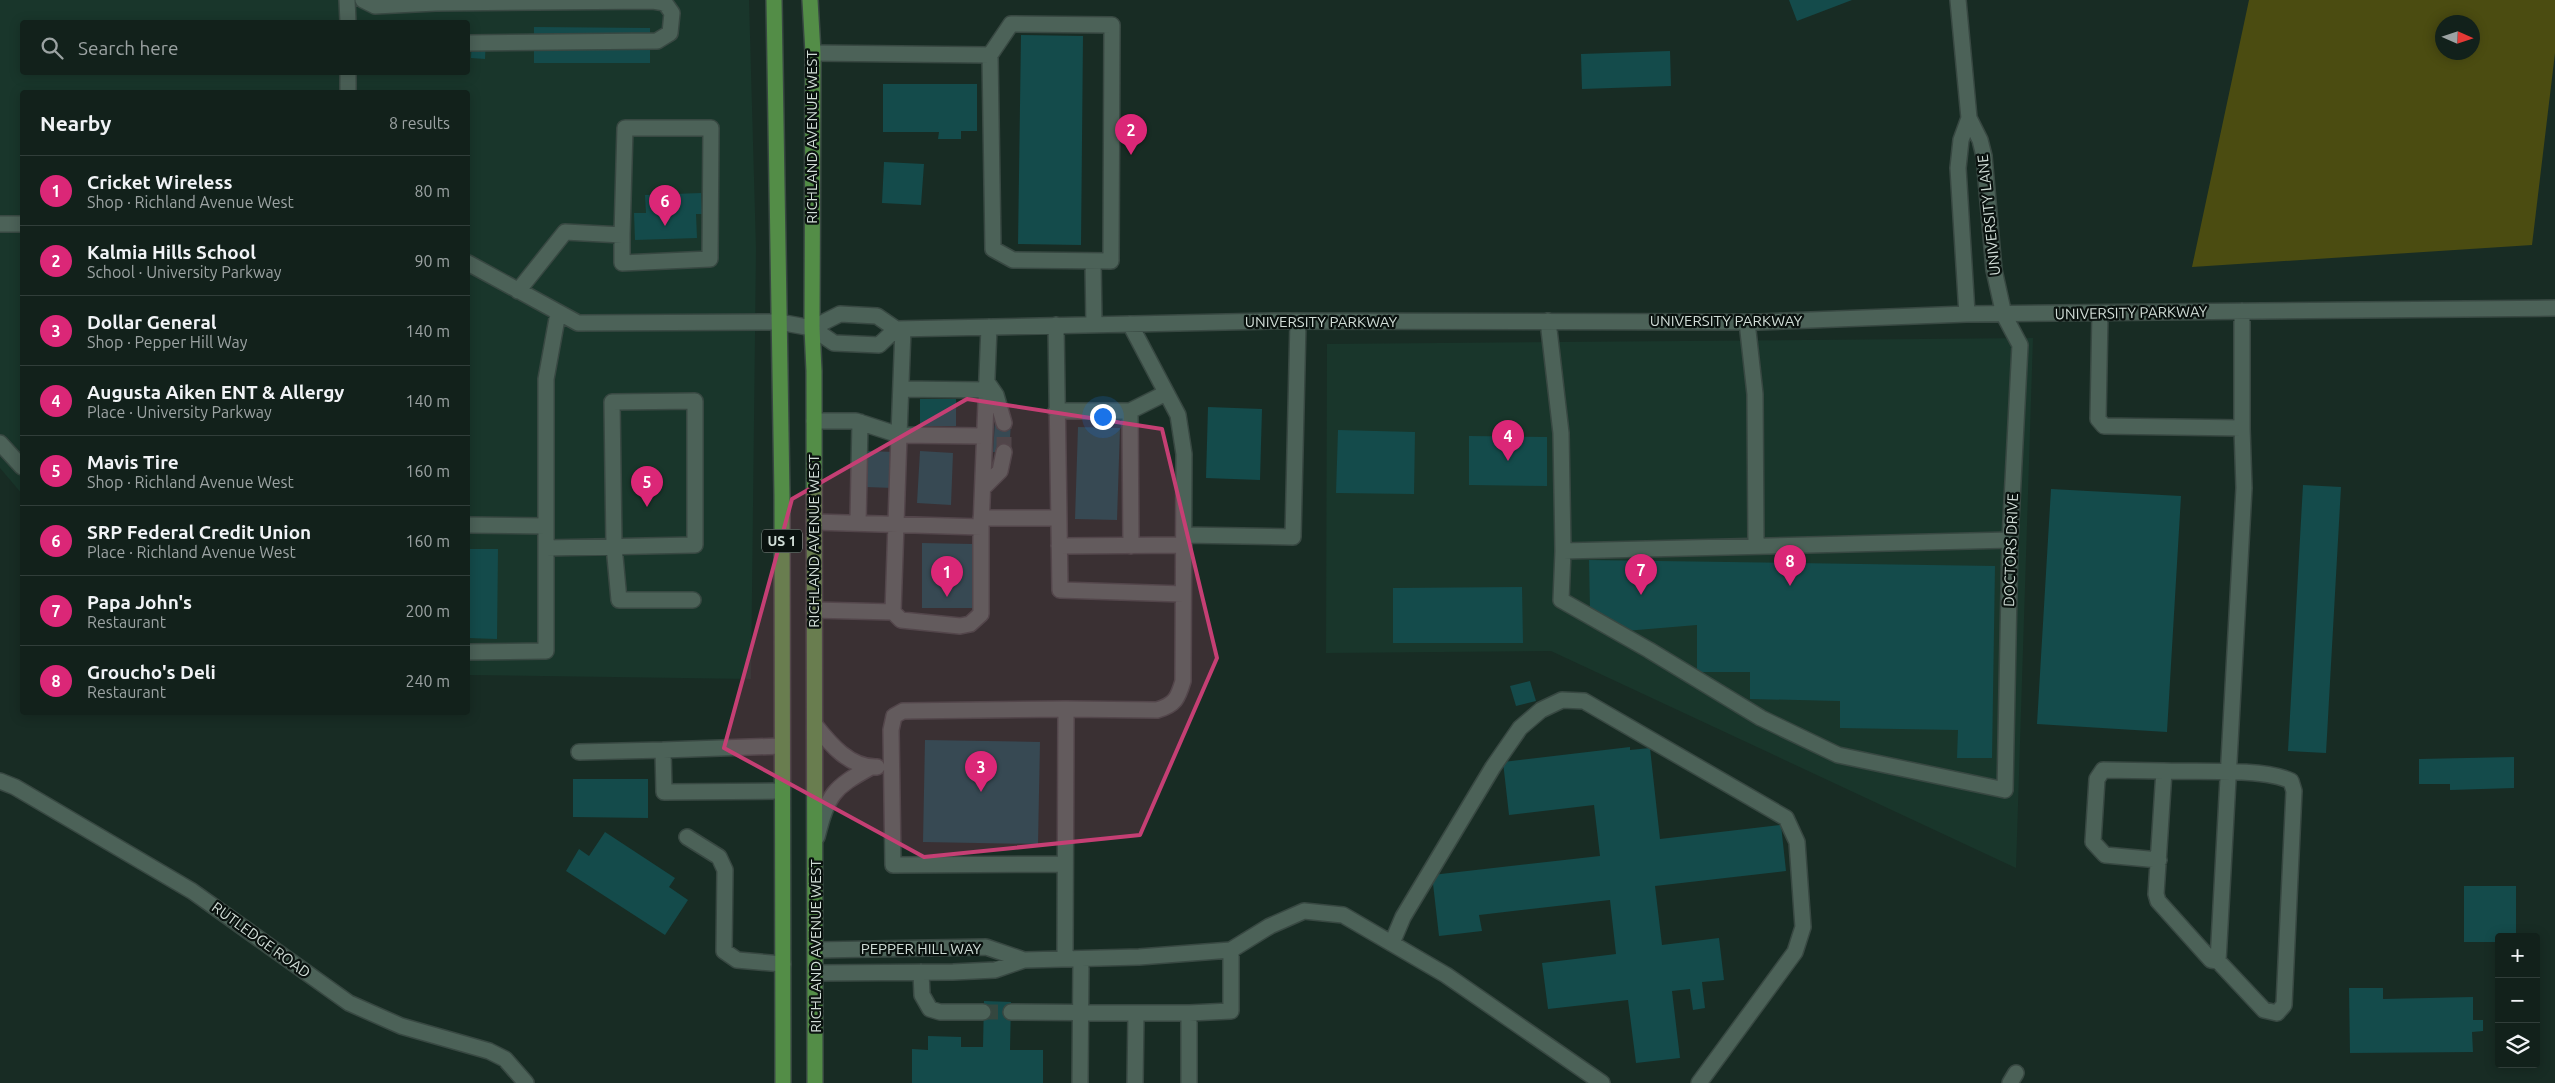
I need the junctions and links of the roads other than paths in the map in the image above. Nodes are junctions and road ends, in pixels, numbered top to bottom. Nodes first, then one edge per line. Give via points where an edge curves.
1 (347, 0) edge
2 (363, 0) edge
3 (774, 0) edge
4 (810, 0) edge
5 (1958, 0) edge
6 (348, 20) edge
7 (470, 43) edge
8 (524, 43) junction
9 (470, 52) edge
10 (814, 52) junction
11 (990, 55) junction
12 (348, 75) edge
13 (348, 90) edge
14 (1969, 118) junction
15 (0, 224) edge
16 (20, 224) edge
17 (622, 235) junction
18 (1093, 261) junction
19 (470, 265) edge
20 (518, 291) junction
21 (2555, 308) edge
22 (2242, 311) junction
23 (558, 313) junction
24 (2100, 313) junction
25 (1967, 314) junction
26 (2004, 314) junction
27 (1548, 321) junction
28 (779, 322) junction
29 (1298, 322) junction
30 (1747, 322) junction
31 (1130, 324) junction
32 (1056, 325) junction
33 (1094, 325) junction
34 (989, 327) junction
35 (812, 328) junction
36 (900, 329) junction
37 (986, 386) junction
38 (901, 389) junction
39 (1166, 393) junction
40 (1056, 411) junction
41 (1130, 411) junction
42 (814, 421) junction
43 (860, 422) junction
44 (1004, 423) tunnel mouth
45 (2242, 428) junction
46 (899, 435) junction
47 (984, 436) junction
48 (0, 443) edge
49 (1004, 452) tunnel mouth
50 (20, 465) edge
51 (983, 488) junction
52 (1058, 518) junction
53 (814, 522) junction
54 (981, 522) junction
55 (858, 523) junction
56 (470, 526) edge
57 (546, 526) junction
58 (897, 526) junction
59 (1184, 540) junction
60 (2010, 540) junction
61 (614, 546) junction
62 (1059, 546) junction
63 (1131, 546) junction
64 (1756, 546) junction
65 (546, 548) junction
66 (1563, 551) junction
67 (1183, 594) junction
68 (693, 600) dead end
69 (814, 610) junction
70 (893, 612) junction
71 (470, 652) edge
72 (1066, 709) junction
73 (815, 725) junction
74 (782, 746) junction
75 (664, 750) junction
76 (579, 752) dead end
77 (871, 767) junction
78 (891, 767) junction
79 (2164, 771) junction
80 (2230, 773) junction
81 (0, 781) edge
82 (782, 791) junction
83 (687, 837) dead end
84 (816, 841) junction
85 (2159, 860) junction
86 (1065, 864) junction
87 (1392, 943) junction
88 (816, 950) junction
89 (1231, 950) junction
90 (1065, 959) junction
91 (1082, 959) junction
92 (1024, 960) junction
93 (2218, 961) junction
94 (783, 964) junction
95 (921, 972) junction
96 (816, 973) junction
97 (983, 1012) tunnel mouth
98 (1011, 1012) tunnel mouth
99 (1081, 1012) junction
100 (1136, 1013) junction
101 (1190, 1013) junction
102 (526, 1083) edge
103 (783, 1083) edge
104 (816, 1083) edge
105 (1080, 1083) edge
106 (1135, 1083) edge
107 (1189, 1083) edge
108 (1602, 1083) edge
109 (1699, 1083) edge

1 - 6 street
2 - 8 street via 375,6 653,2 665,3 672,13 670,33 657,41
3 - 28 main road, US 1
4 - 10 main road, RICHLAND AVENUE WEST / US 1
5 - 14 street, UNIVERSITY LANE
7 - 8 street
8 - 9 street via 491,51
10 - 11 street
10 - 35 main road, RICHLAND AVENUE WEST / US 1
11 - 18 street via 993,249 1013,260
11 - 18 street via 1011,24 1112,25 1111,261
12 - 13 street
14 - 25 street, UNIVERSITY LANE via 1961,140 1958,168
14 - 26 street, UNIVERSITY LANE via 1984,156 1994,270
15 - 16 street
17 - 17 street via 622,263 710,259 711,128 625,128
17 - 20 street via 565,232
18 - 33 street
19 - 20 street
20 - 23 street
21 - 22 street, UNIVERSITY PARKWAY
22 - 24 street, UNIVERSITY PARKWAY
22 - 45 street
23 - 28 street via 578,324
23 - 57 street via 546,379
24 - 26 street, UNIVERSITY PARKWAY
24 - 45 street via 2098,419 2104,426
25 - 26 street, UNIVERSITY PARKWAY
25 - 30 street, UNIVERSITY PARKWAY
26 - 60 street, DOCTORS DRIVE via 2020,344
27 - 29 street, UNIVERSITY PARKWAY
27 - 30 street, UNIVERSITY PARKWAY
27 - 66 street via 1560,433
28 - 35 street
28 - 74 main road, US 1
29 - 31 street, UNIVERSITY PARKWAY
29 - 59 street via 1293,537
30 - 64 street via 1755,394
31 - 33 street, UNIVERSITY PARKWAY
31 - 39 street
32 - 33 street, UNIVERSITY PARKWAY
32 - 34 street, UNIVERSITY PARKWAY
32 - 40 street
34 - 36 street, UNIVERSITY PARKWAY
34 - 37 street
35 - 36 street via 840,314 877,316
35 - 36 street via 834,343 879,345
35 - 42 main road, RICHLAND AVENUE WEST / US 1
36 - 38 street
37 - 38 street
37 - 44 street via 996,395
37 - 47 street
38 - 46 street
39 - 41 street
39 - 59 street via 1178,415 1184,454
40 - 41 street
40 - 52 street
41 - 63 street
42 - 43 street
42 - 53 main road, RICHLAND AVENUE WEST / US 1
43 - 46 street
43 - 55 street
45 - 80 street via 2244,488
46 - 47 street
46 - 58 street
47 - 51 street
48 - 50 street
49 - 51 street via 1000,471
51 - 54 street
52 - 54 street
52 - 62 street
53 - 55 street
53 - 69 main road, RICHLAND AVENUE WEST / US 1
54 - 58 street
54 - 70 street via 981,614 970,624 960,626 901,620
55 - 58 street
56 - 57 street
57 - 65 street
58 - 70 street
59 - 63 street
59 - 67 street
60 - 64 street
60 - 66 street, DOCTORS DRIVE via 2004,790 1838,755 1761,718 1561,600
61 - 61 street via 695,545 695,400 612,402
61 - 65 street
61 - 68 street via 620,600
62 - 63 street
62 - 67 street via 1060,590
64 - 66 street
65 - 71 street via 546,652
67 - 72 street via 1183,681 1179,695 1170,707 1157,710
69 - 70 street
69 - 73 main road, RICHLAND AVENUE WEST / US 1
72 - 78 street via 903,712 894,716
72 - 86 street
73 - 77 street via 846,757
73 - 84 main road, RICHLAND AVENUE WEST / US 1
74 - 75 street
74 - 82 main road, US 1
75 - 76 street
75 - 82 street via 664,792
77 - 78 street
77 - 84 street via 834,791 824,811
78 - 86 street via 893,865
79 - 80 street
79 - 85 street
79 - 85 street via 2103,770 2097,779 2093,842 2105,854
80 - 93 street
80 - 93 street via 2279,775 2290,781 2294,791 2284,1005 2277,1013 2264,1010
81 - 102 street, RUTLEDGE ROAD via 192,890 349,1003 401,1026 505,1058
82 - 94 main road, US 1
83 - 94 street via 719,857 724,870 724,951 737,960
84 - 88 main road, RICHLAND AVENUE WEST / US 1
85 - 93 street via 2158,901 2211,960
86 - 90 street
87 - 89 street via 1343,915 1304,911 1270,926
87 - 108 street via 1446,975
87 - 109 street via 1403,917 1520,728 1541,710 1562,700 1584,701 1786,818 1797,842 1803,927 1795,952
88 - 92 street, PEPPER HILL WAY via 986,947
88 - 96 main road, RICHLAND AVENUE WEST / US 1
89 - 91 street, PEPPER HILL WAY
89 - 101 street via 1231,1011
90 - 91 street, PEPPER HILL WAY
90 - 92 street, PEPPER HILL WAY
91 - 99 street
92 - 95 street, PEPPER HILL WAY via 995,970
94 - 103 main road, US 1
95 - 96 street, PEPPER HILL WAY
95 - 97 street via 922,995 930,1009
96 - 104 main road, RICHLAND AVENUE WEST / US 1
98 - 99 street
99 - 100 street
99 - 105 street
100 - 101 street
100 - 106 street
101 - 107 street

